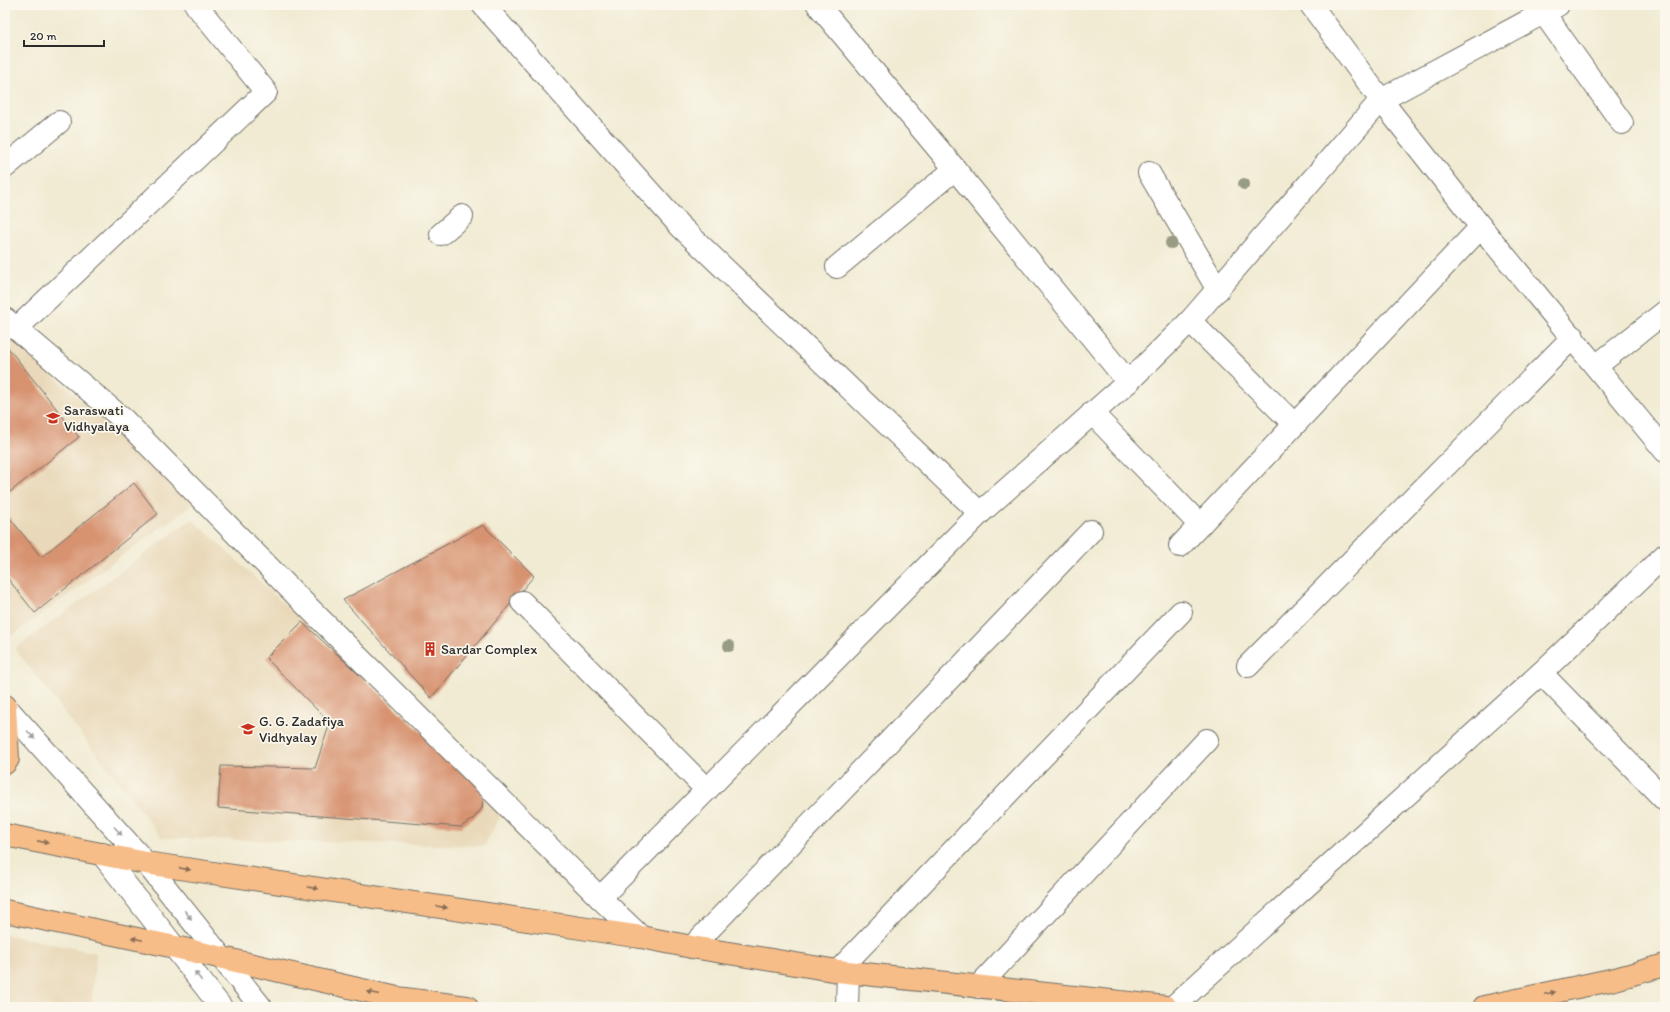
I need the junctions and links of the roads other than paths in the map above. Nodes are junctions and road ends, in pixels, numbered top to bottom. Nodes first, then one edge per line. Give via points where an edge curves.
1 (196, 5) edge
2 (483, 5) edge
3 (818, 5) edge
4 (1311, 5) edge
5 (1546, 8) edge
6 (1381, 100) junction
7 (59, 122) dead end
8 (1622, 123) dead end
9 (5, 167) edge
10 (955, 169) junction
11 (1149, 173) dead end
12 (462, 216) dead end
13 (1481, 227) junction
14 (441, 234) dead end
15 (837, 267) dead end
16 (1218, 290) junction
17 (1665, 312) edge
18 (1190, 321) junction
19 (11, 324) edge
20 (1573, 337) junction
21 (1596, 366) junction
22 (1128, 382) junction
23 (1092, 413) junction
24 (1294, 424) junction
25 (1665, 451) edge
26 (980, 513) junction
27 (1200, 525) junction
28 (1091, 532) dead end
29 (1180, 546) dead end
30 (1665, 555) edge
31 (522, 602) dead end
32 (1181, 612) dead end
33 (1248, 666) dead end
34 (1541, 673) junction
35 (5, 706) edge
36 (1207, 740) dead end
37 (5, 763) edge
38 (707, 790) junction
39 (1665, 800) edge
40 (5, 835) edge
41 (102, 854) junction
42 (146, 863) junction
43 (600, 898) junction
44 (5, 911) edge
45 (641, 937) junction
46 (175, 947) junction
47 (692, 947) junction
48 (222, 958) junction
49 (1665, 965) edge
50 (843, 972) junction
51 (978, 987) junction
52 (222, 1007) edge
53 (261, 1007) edge
54 (467, 1007) edge
55 (847, 1007) edge
56 (1166, 1007) edge
57 (1173, 1007) edge
58 (1484, 1007) edge

1 - 19 street via 266,92
2 - 26 street via 680,226
3 - 10 street
4 - 6 street
5 - 6 street
5 - 8 street
6 - 13 street
6 - 16 street
7 - 9 street
10 - 15 street
10 - 22 street
11 - 16 street
12 - 14 street
13 - 20 street
13 - 24 street
16 - 18 street
17 - 21 street
18 - 22 street
18 - 24 street
19 - 43 street via 124,420
20 - 21 street
20 - 33 street
21 - 25 street
22 - 23 street
23 - 26 street
23 - 27 street
24 - 27 street
26 - 38 street
27 - 29 street
28 - 47 street
30 - 34 street
31 - 38 street
32 - 50 street
34 - 39 street
34 - 57 street
35 - 37 main road via 8,759
35 -> 42 street
36 - 51 street
38 - 43 street
40 -> 41 main road
41 - 42 main road
41 - 46 street
42 -> 45 main road
42 -> 48 street
43 - 45 street
46 -> 44 main road
45 - 47 main road
46 - 48 main road
52 -> 46 street
47 - 50 main road
48 - 53 street
54 -> 48 main road via 397,998
58 -> 49 main road via 1615,979
50 - 51 main road
50 - 55 street
51 - 56 main road

